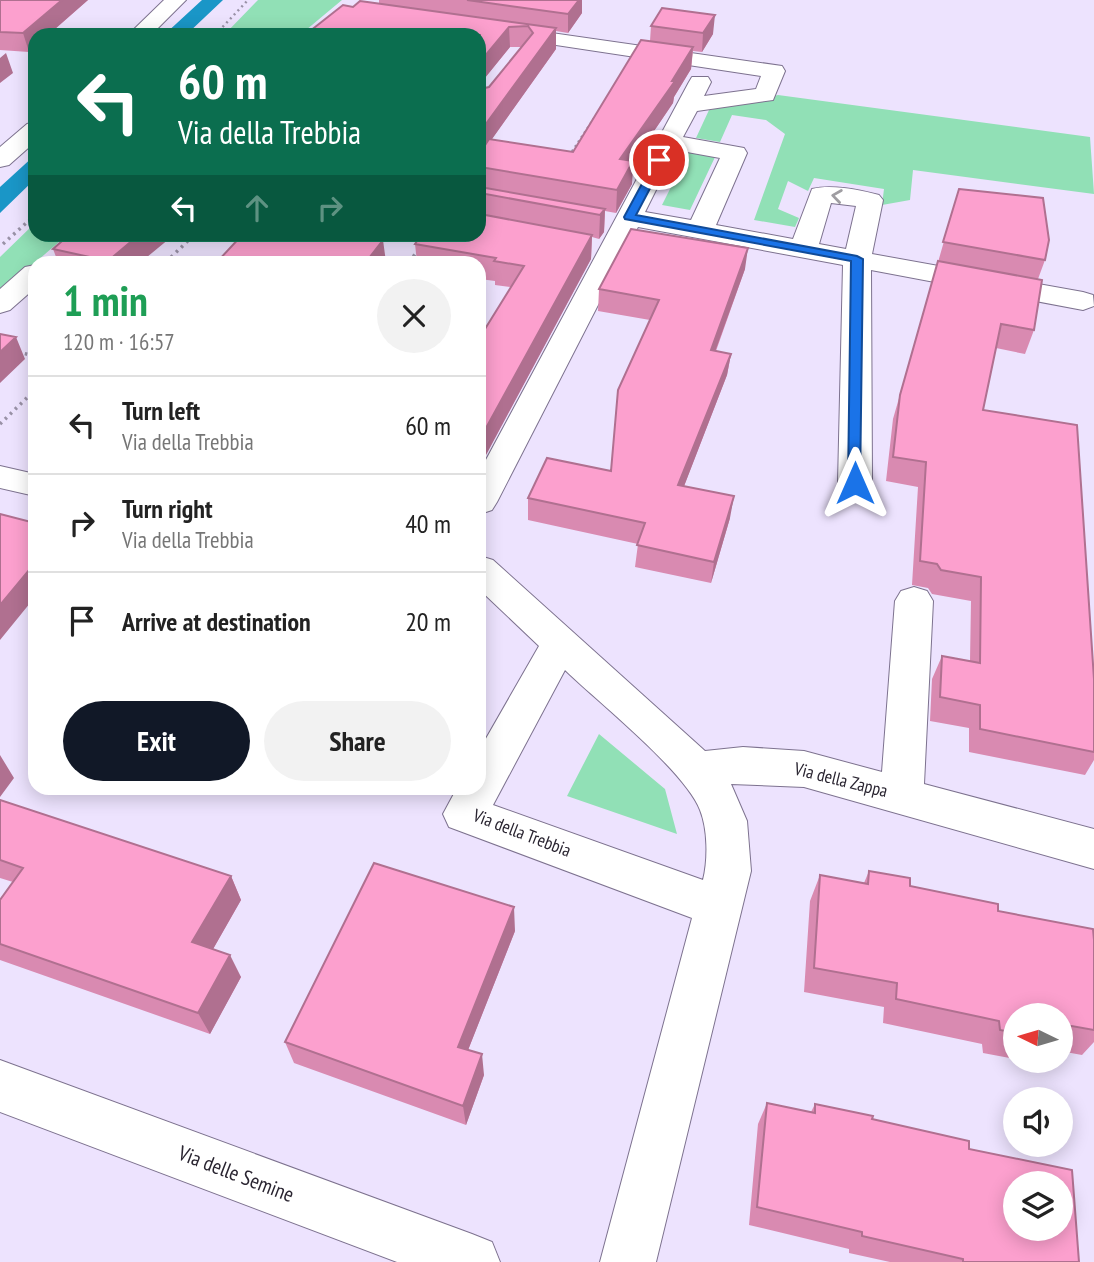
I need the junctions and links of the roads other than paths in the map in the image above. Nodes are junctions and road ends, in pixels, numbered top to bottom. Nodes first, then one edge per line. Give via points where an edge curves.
1 (176, 0) edge
2 (146, 28) edge
3 (486, 30) edge
4 (711, 62) junction
5 (688, 105) junction
6 (28, 135) edge
7 (669, 142) junction
8 (0, 160) edge
9 (618, 221) junction
10 (700, 230) junction
11 (361, 242) edge
12 (804, 249) junction
13 (349, 256) edge
14 (857, 259) junction
15 (28, 280) edge
16 (1083, 301) dead end
17 (0, 304) edge
18 (0, 477) edge
19 (28, 483) edge
20 (855, 483) dead end
21 (486, 489) edge
22 (486, 579) edge
23 (498, 598) edge
24 (914, 601) dead end
25 (560, 643) junction
26 (696, 769) junction
27 (486, 776) edge
28 (476, 795) edge
29 (902, 796) junction
30 (1094, 849) edge
31 (719, 906) junction
32 (0, 1086) edge
33 (471, 1262) edge
34 (628, 1262) edge

1 - 2 street
3 - 4 street
4 - 5 street
4 - 5 street via 774,71 765,94
5 - 7 street
6 - 8 street
7 - 9 street
7 - 10 street via 735,153
9 - 10 street
9 - 21 street via 598,249
10 - 12 street
11 - 13 street
12 - 14 street
14 -> 12 street via 870,200 821,194
14 - 16 street
14 - 20 street
15 - 17 street
18 - 19 street
22 - 23 street
23 - 25 street
24 - 29 street, Via della Zappa
25 - 26 street
25 - 27 street, Via della Trebbia
26 - 29 street, Via della Zappa via 743,765 793,768
26 - 31 street via 725,816 728,871
28 - 31 street, Via della Trebbia via 465,814
29 - 30 street, Via della Zappa
31 - 34 street
32 - 33 street, Via delle Semine

